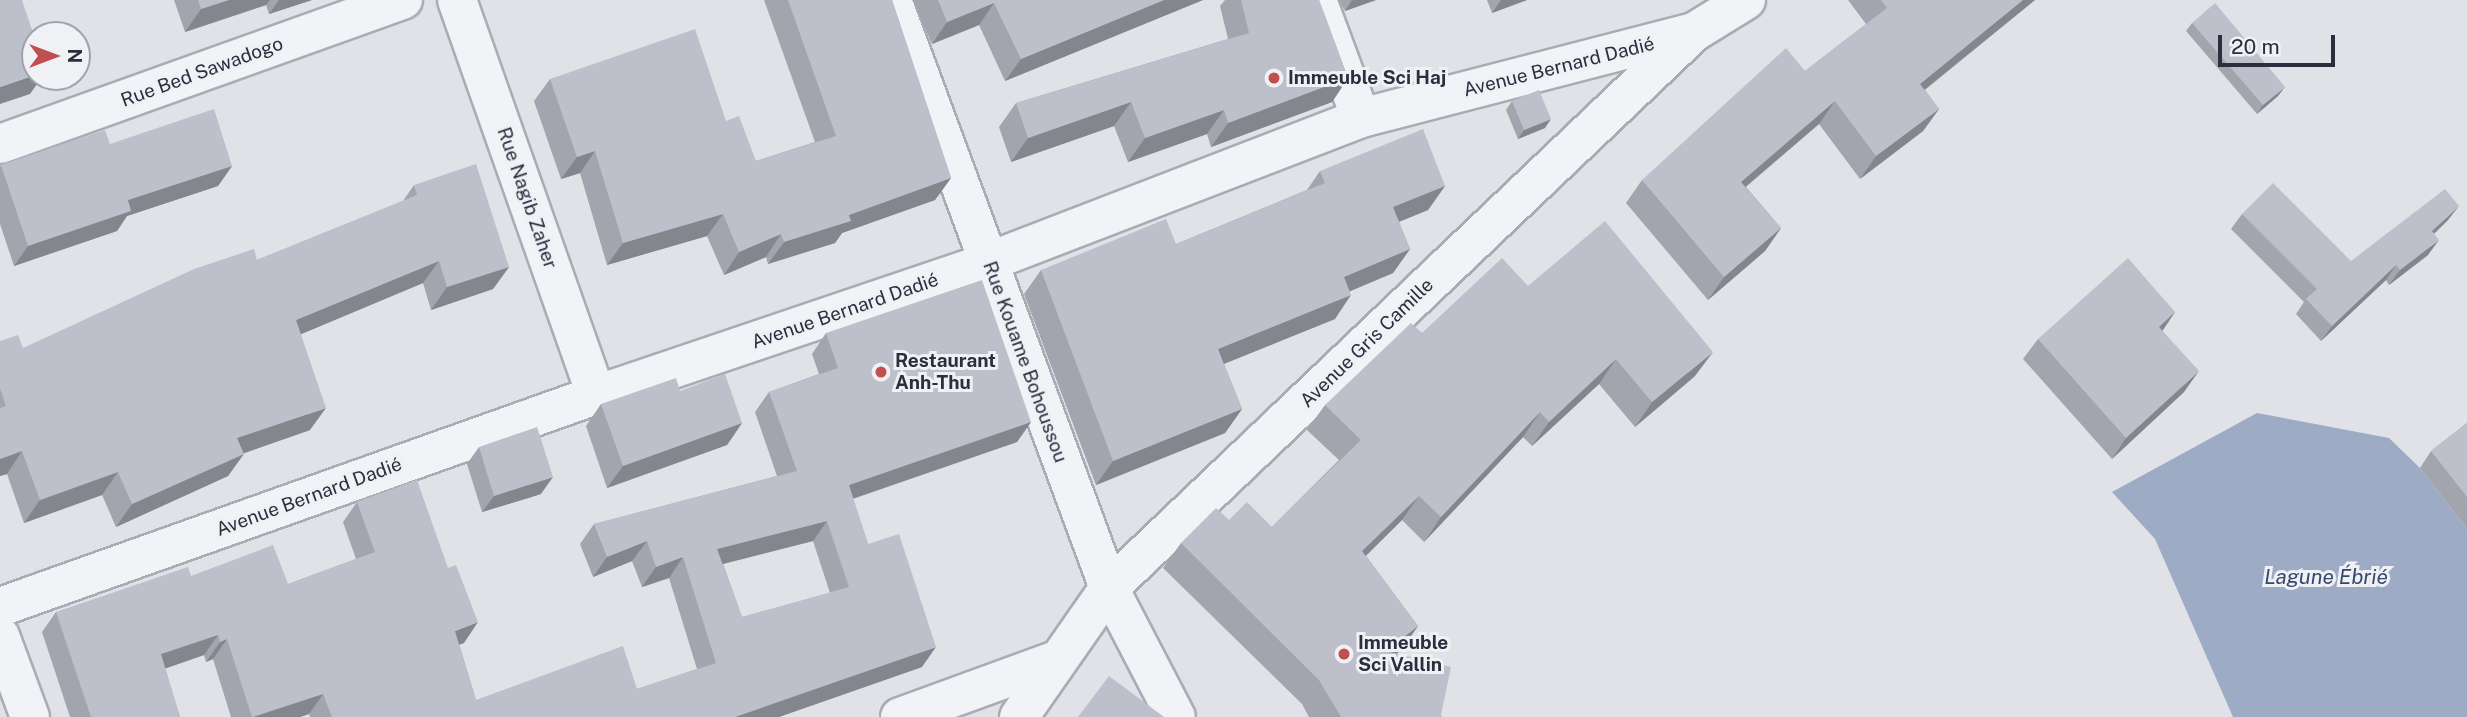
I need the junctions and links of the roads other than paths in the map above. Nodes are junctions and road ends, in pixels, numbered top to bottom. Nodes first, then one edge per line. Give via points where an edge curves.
1 (403, 0) edge
2 (457, 0) edge
3 (892, 0) edge
4 (1317, 0) edge
5 (1743, 1) edge
6 (1694, 32) junction
7 (1360, 118) junction
8 (0, 144) edge
9 (988, 262) junction
10 (596, 395) junction
11 (1109, 588) junction
12 (0, 607) edge
13 (0, 636) edge
14 (1054, 662) junction
15 (30, 717) edge
16 (900, 717) edge
17 (1019, 717) edge
18 (1176, 717) edge

1 - 8 street, Rue Bed Sawadogo
2 - 10 street, Rue Nagib Zaher
3 - 9 street, Rue Kouame Bohoussou
4 - 7 street
5 - 6 street, Avenue Gris Camille
6 - 7 street, Avenue Bernard Dadié
6 - 11 street, Avenue Gris Camille
7 - 9 street, Avenue Bernard Dadié
9 - 10 street, Avenue Bernard Dadié
9 - 11 street, Rue Kouame Bohoussou
10 - 12 street, Avenue Bernard Dadié
11 - 14 street, Avenue Gris Camille
11 - 18 street, Rue Kouame Bohoussou
13 - 15 street
14 - 16 street
14 - 17 street, Avenue Gris Camille

